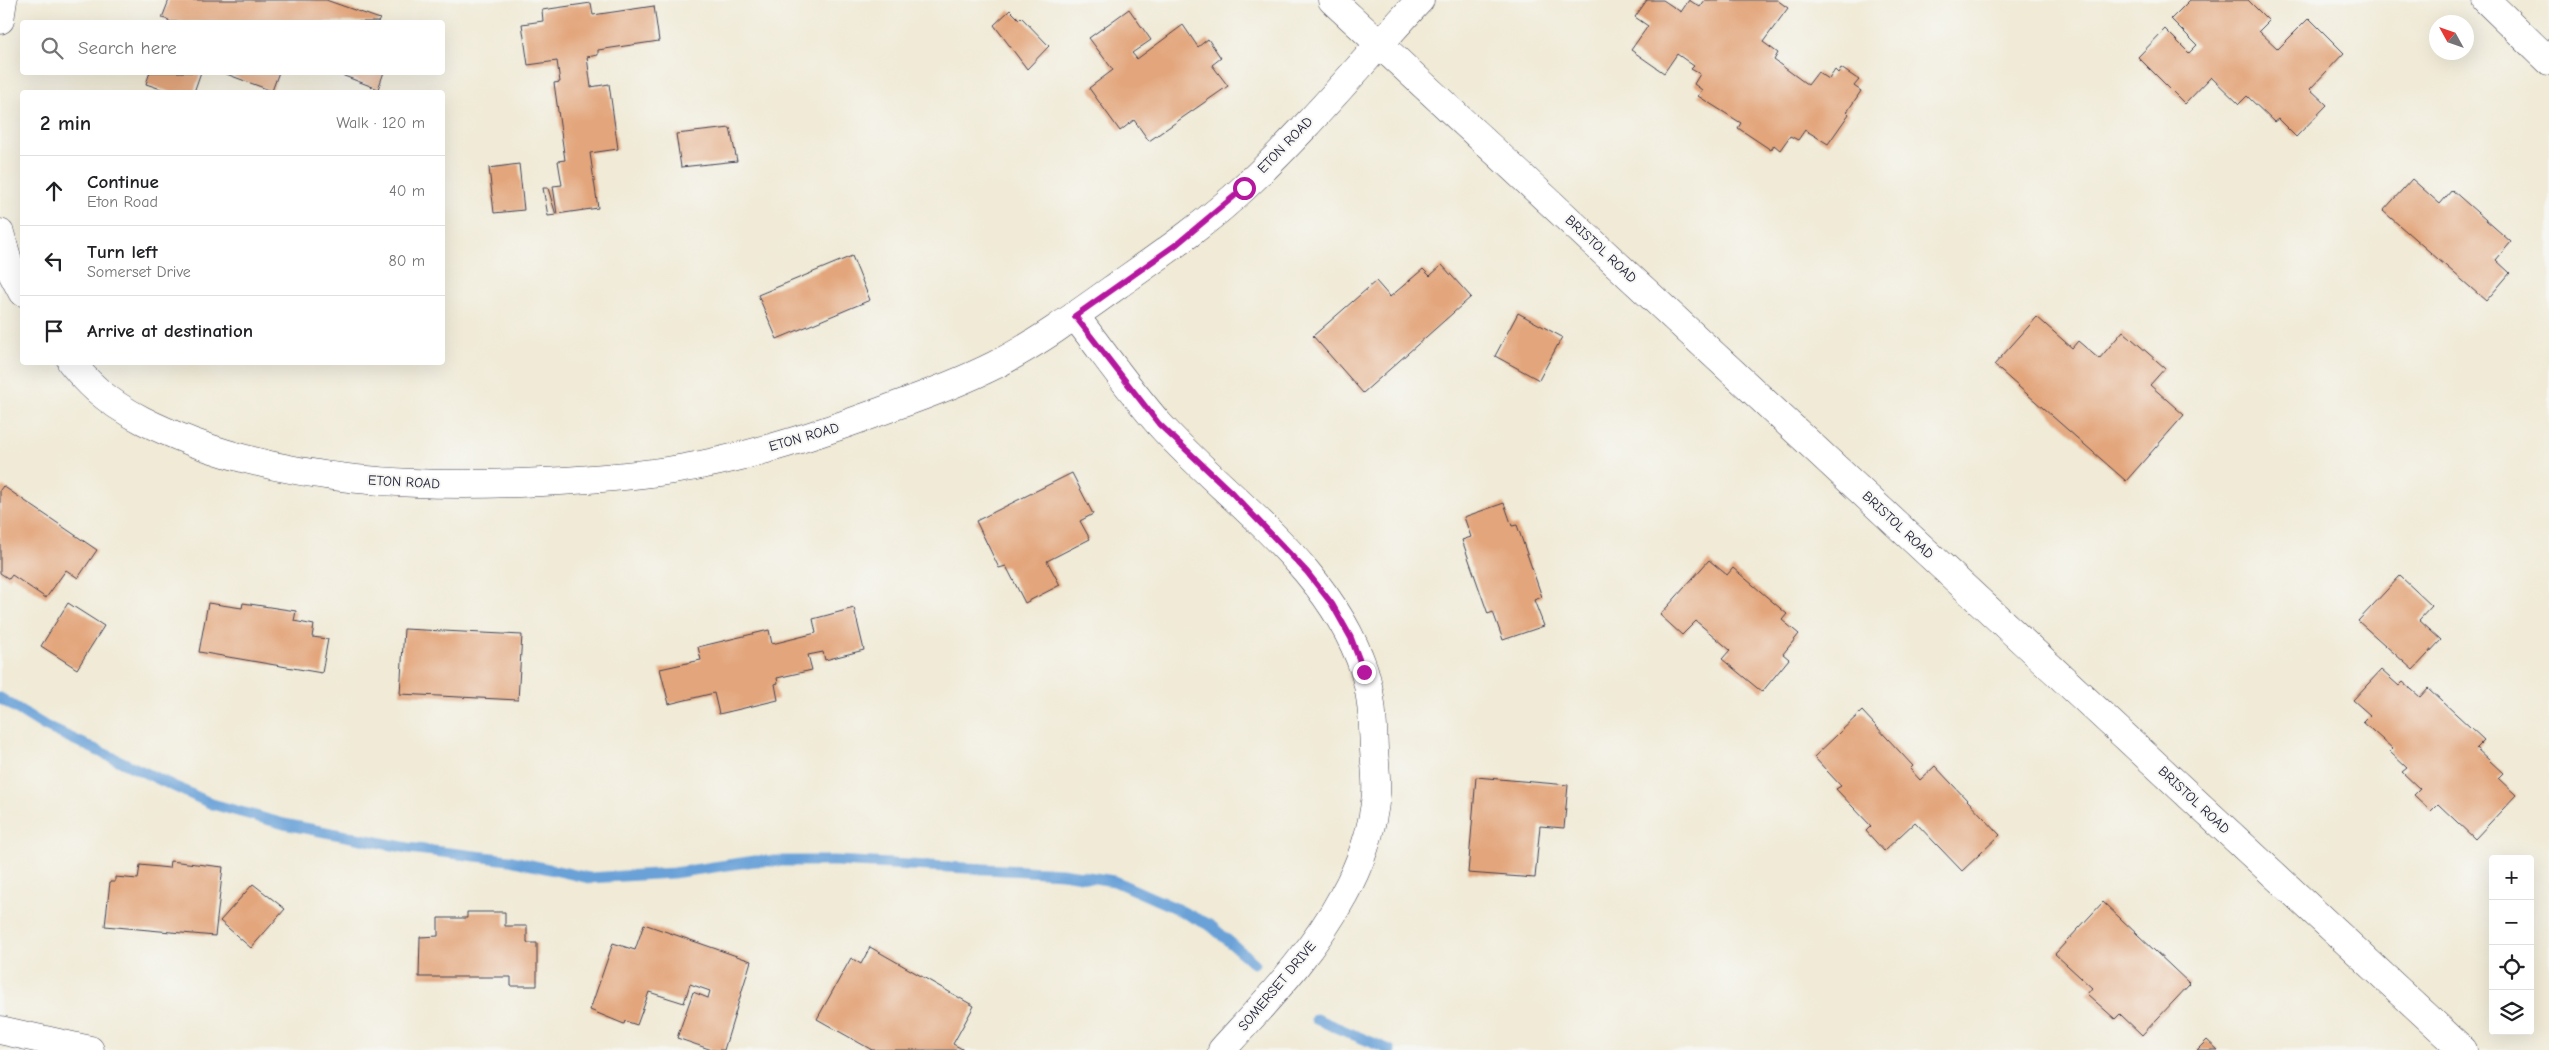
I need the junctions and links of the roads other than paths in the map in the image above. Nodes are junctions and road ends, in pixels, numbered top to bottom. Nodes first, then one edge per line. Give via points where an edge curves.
1 (3, 0) edge
2 (1332, 0) edge
3 (1420, 0) edge
4 (2486, 0) edge
5 (0, 20) edge
6 (1379, 44) junction
7 (2549, 61) edge
8 (0, 232) edge
9 (20, 288) edge
10 (1075, 316) junction
11 (74, 365) edge
12 (0, 1030) edge
13 (90, 1050) edge
14 (1222, 1050) edge
15 (2463, 1050) edge

1 - 5 street
2 - 6 street, BRISTOL ROAD
3 - 6 street, ETON ROAD
4 - 7 street
6 - 10 street, ETON ROAD via 1244,188 1177,244
6 - 15 street, BRISTOL ROAD
8 - 9 street
10 - 11 street, ETON ROAD via 996,364 939,390 840,427 740,456 683,468 576,481 396,484 329,477 261,463 165,432 97,390
10 - 14 street, SOMERSET DRIVE via 1159,424 1232,493 1307,572 1332,604 1351,638 1364,672 1372,708 1376,794 1358,866 1321,933
12 - 13 street

